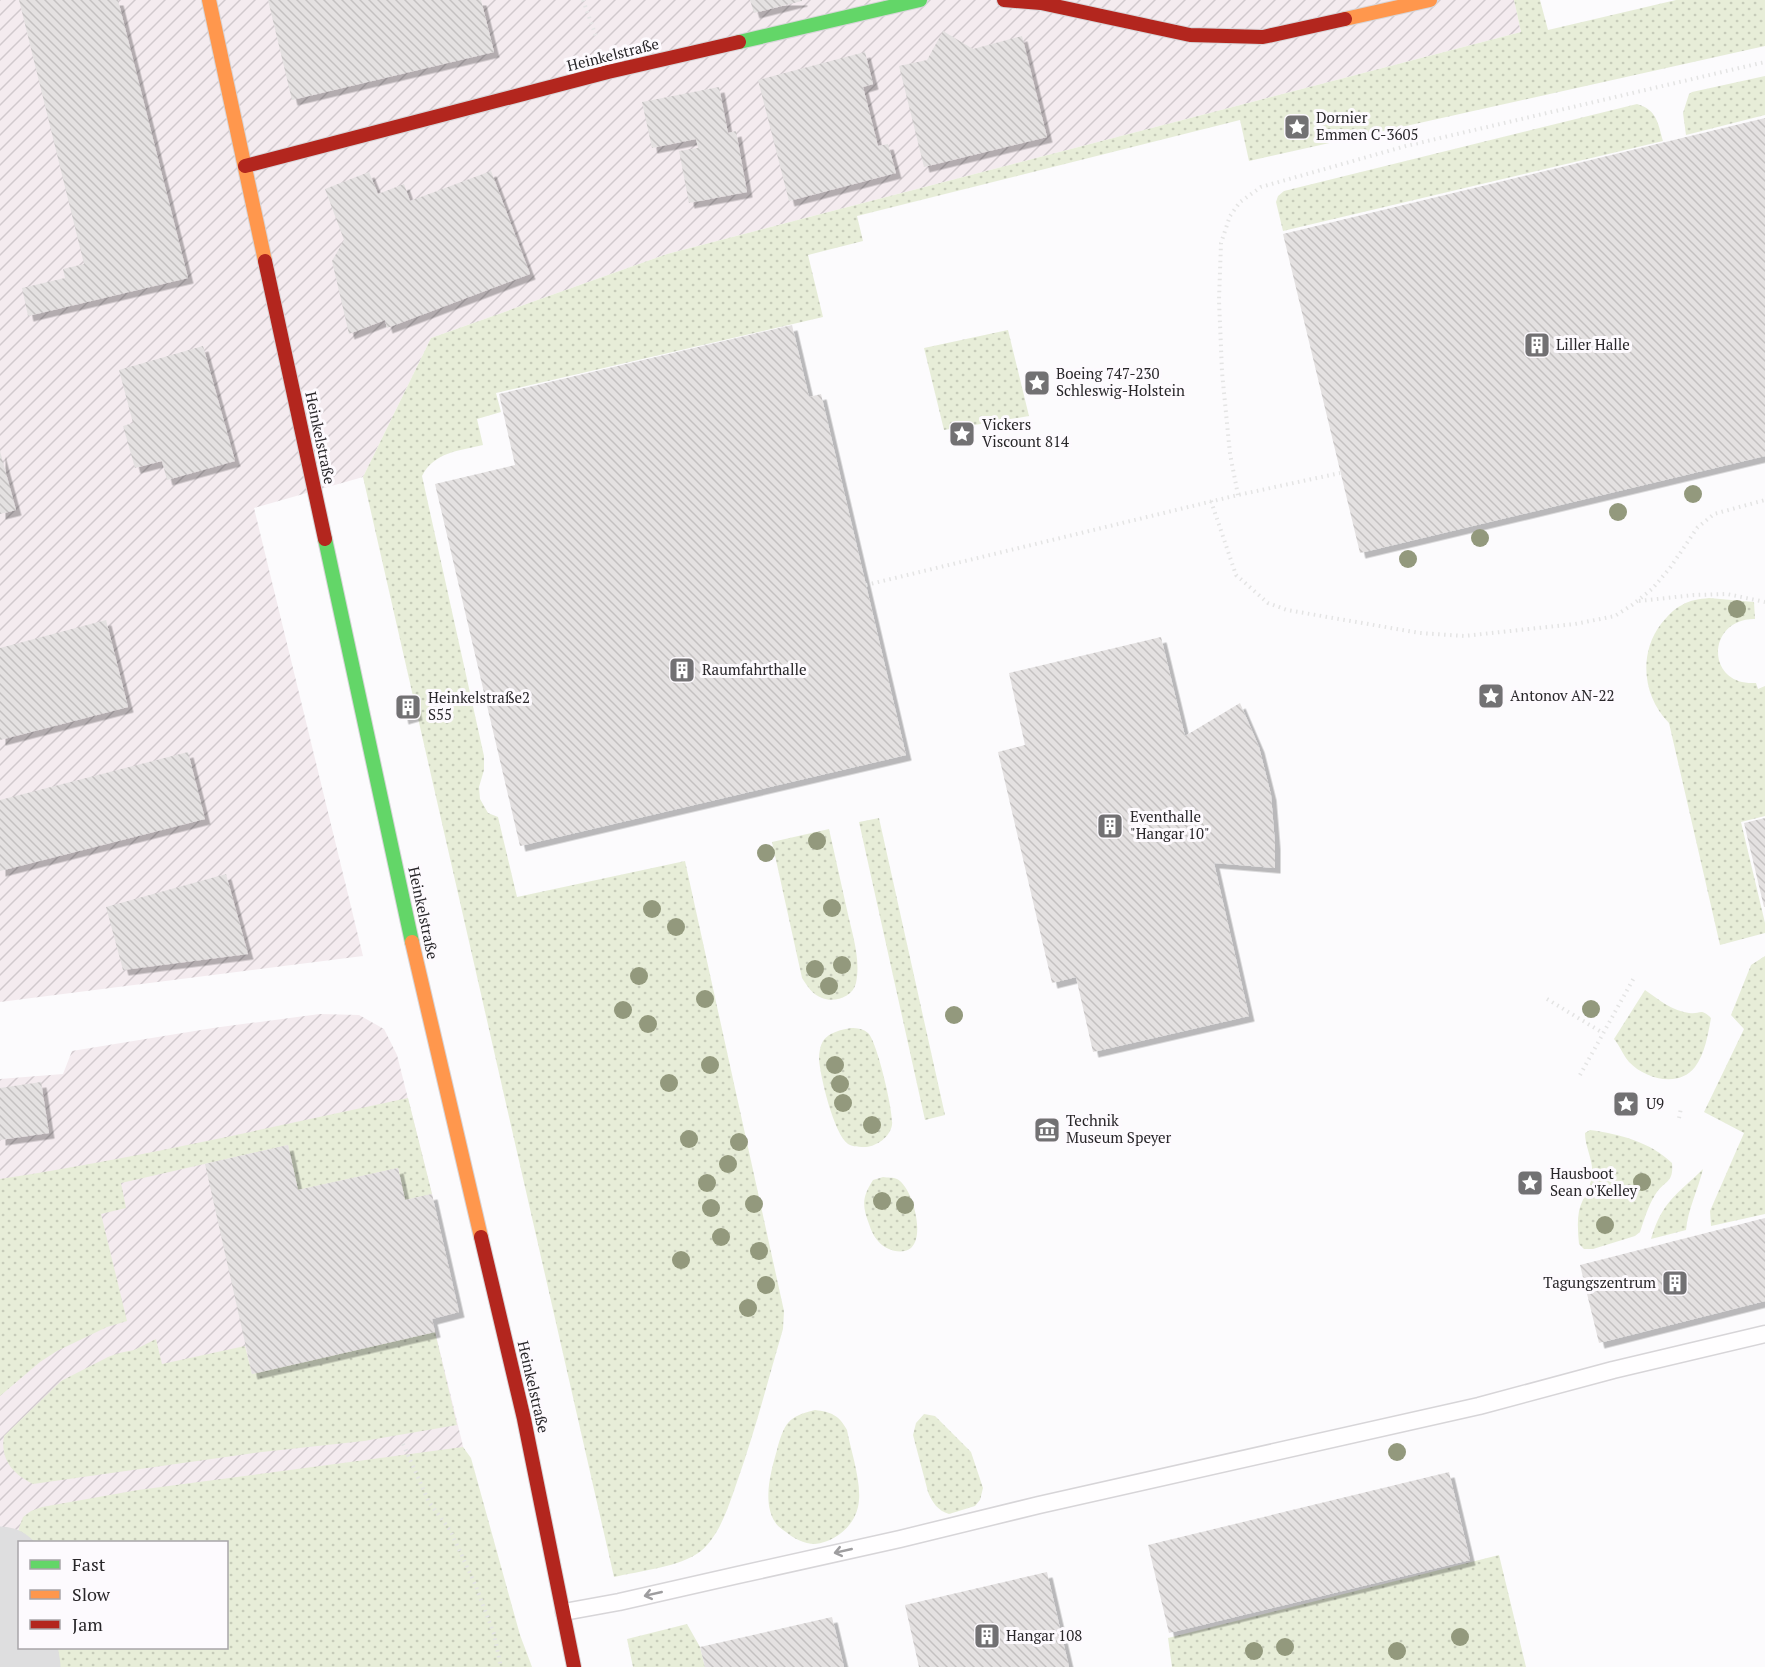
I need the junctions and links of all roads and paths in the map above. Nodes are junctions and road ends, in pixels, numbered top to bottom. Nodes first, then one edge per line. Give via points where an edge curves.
1 (209, 0) edge
2 (583, 0) edge
3 (920, 0) edge
4 (1004, 0) edge
5 (1430, 0) edge
6 (1765, 62) edge
7 (608, 72) junction
8 (245, 166) junction
9 (1340, 473) dead end
10 (1238, 495) junction
11 (1765, 500) edge
12 (1211, 501) junction
13 (866, 585) dead end
14 (1638, 601) junction
15 (1765, 602) edge
16 (1635, 976) dead end
17 (1547, 999) dead end
18 (1604, 1033) junction
19 (1580, 1075) dead end
20 (1681, 1108) dead end
21 (1679, 1118) dead end
22 (1765, 1334) edge
23 (403, 1444) dead end
24 (564, 1612) junction
25 (501, 1667) edge
26 (574, 1667) edge

1 - 8 street, Heinkelstraße
2 - 7 path
3 - 7 street, Heinkelstraße
4 - 5 street via 1041,3 1190,35 1263,37
6 - 10 path via 1406,146 1261,187 1240,202 1230,216 1221,243 1219,300 1222,372
7 - 8 street, Heinkelstraße
8 - 24 street, Heinkelstraße via 416,962 524,1419
9 - 10 path
10 - 12 path
11 - 14 path via 1714,514 1697,528 1670,568
12 - 13 path
12 - 14 path via 1236,575 1268,603 1287,610 1420,633 1464,636 1615,616
14 - 15 path via 1727,594
16 - 18 path
17 - 18 path
18 - 19 path
20 - 21 path
22 -> 24 lane via 1479,1406
23 - 25 path via 429,1502 450,1530 476,1584
24 - 26 street, Heinkelstraße

